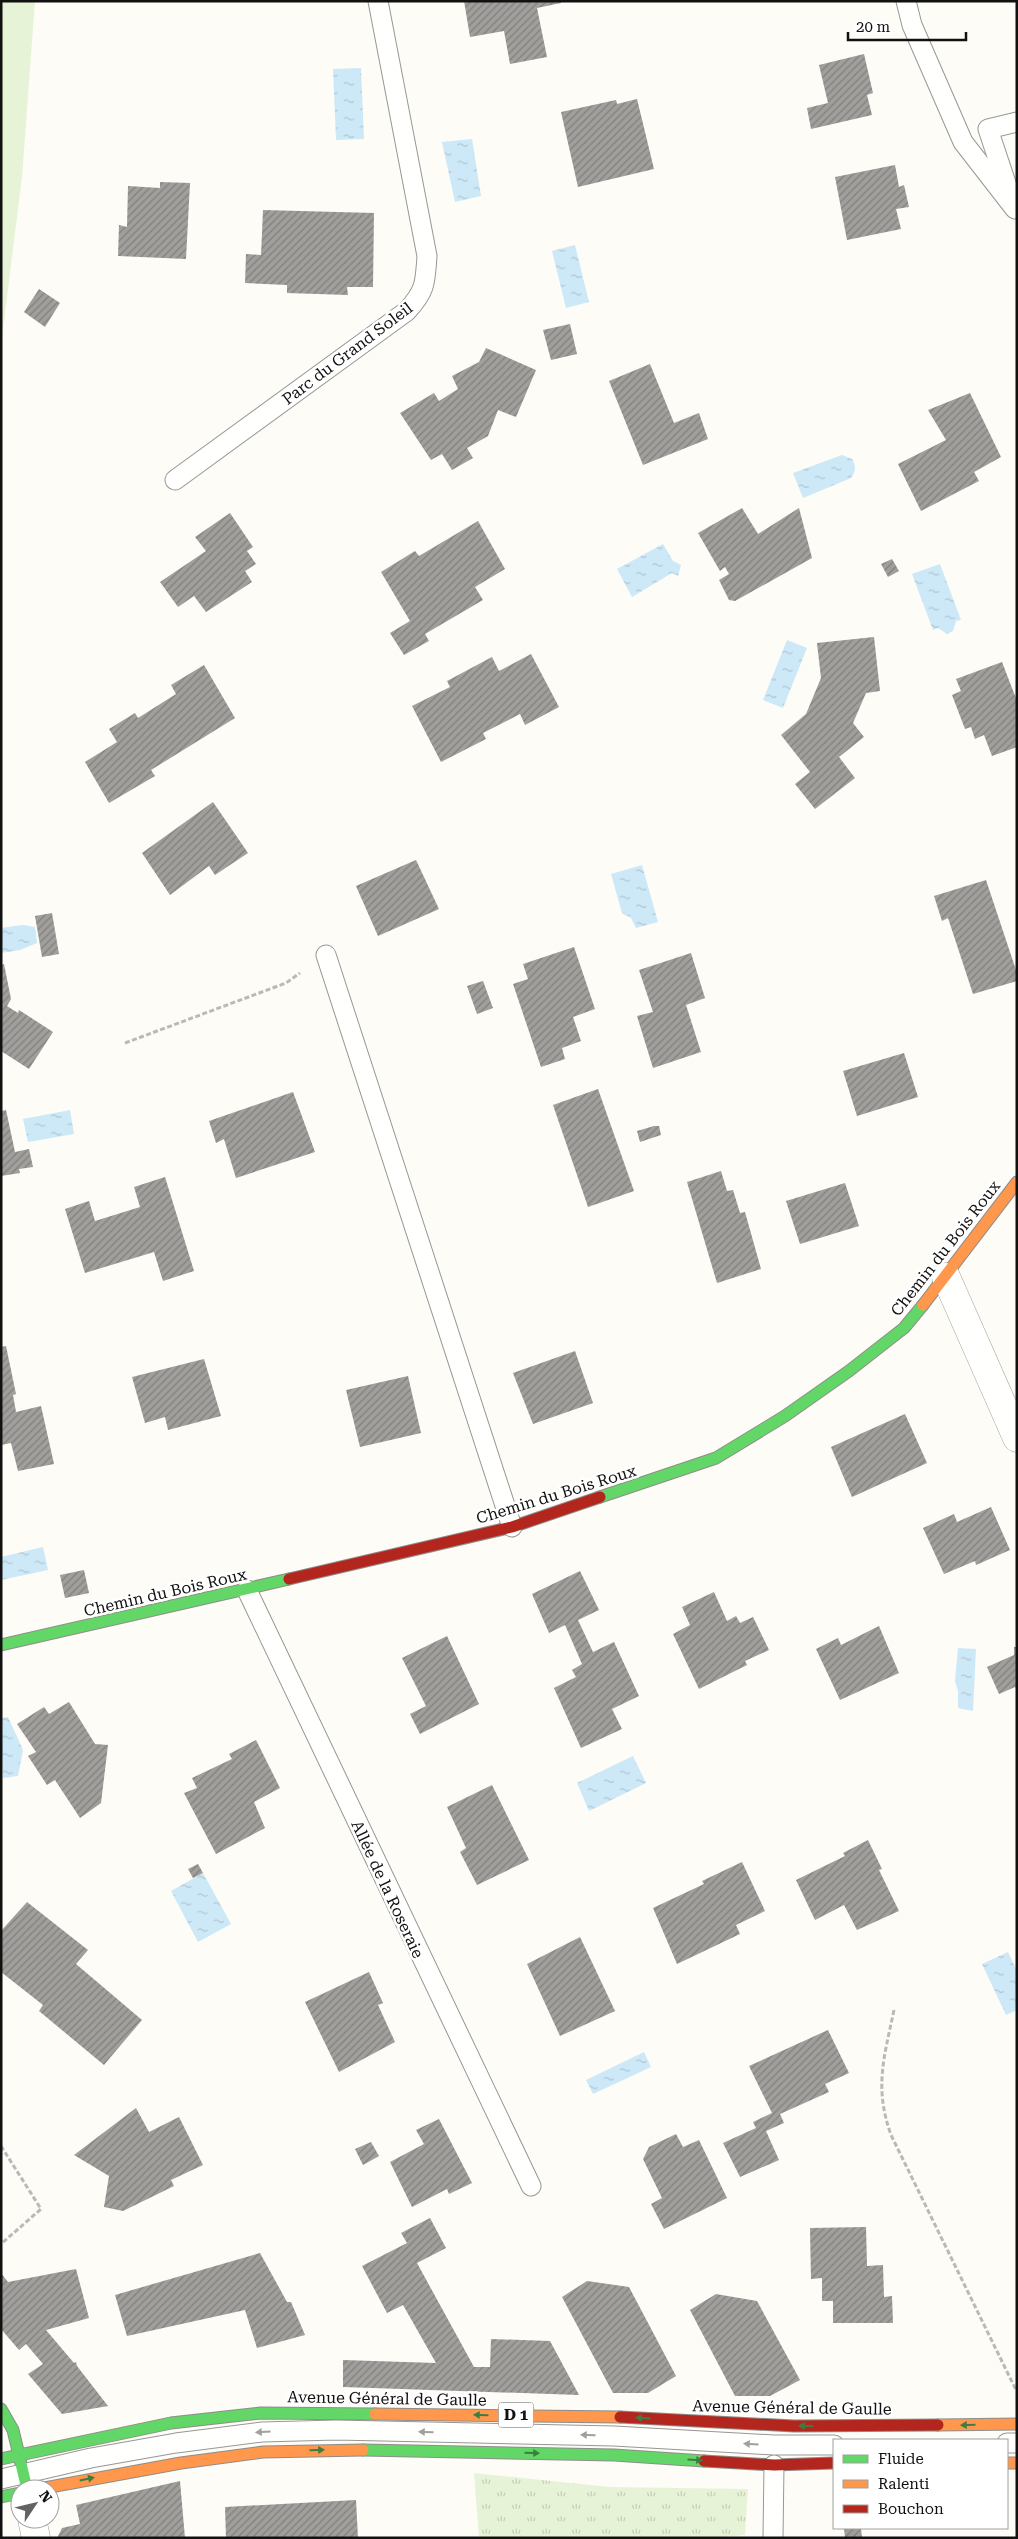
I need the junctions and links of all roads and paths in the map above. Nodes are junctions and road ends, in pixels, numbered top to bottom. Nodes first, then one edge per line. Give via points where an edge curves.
1 (378, 1) edge
2 (906, 1) edge
3 (1017, 122) edge
4 (1016, 212) edge
5 (175, 480) dead end
6 (326, 955) joint
7 (125, 1043) dead end
8 (1017, 1182) edge
9 (946, 1277) junction
10 (1017, 1438) edge
11 (512, 1527) junction
12 (246, 1590) junction
13 (1, 1645) edge
14 (894, 2010) dead end
15 (1, 2146) edge
16 (531, 2186) dead end
17 (1, 2244) edge
18 (1017, 2391) edge
19 (1, 2409) edge
20 (1017, 2424) edge
21 (833, 2445) edge
22 (19, 2454) junction
23 (1, 2459) edge
24 (833, 2463) edge
25 (774, 2464) junction
26 (25, 2479) edge
27 (31, 2479) edge
28 (60, 2485) edge
29 (773, 2538) edge

1 - 5 lane, Parc du Grand Soleil via 428,256 421,296 408,311
2 - 4 lane via 912,24 963,142
3 - 4 lane via 988,129
6 - 7 path via 286,983
6 - 11 lane
8 - 9 main road, Chemin du Bois Roux
9 - 10 street
9 - 11 main road, Chemin du Bois Roux via 904,1328 785,1416 716,1458
11 - 12 main road, Chemin du Bois Roux
12 - 13 main road, Chemin du Bois Roux
12 - 16 lane, Allée de la Roseraie
14 - 18 path via 880,2084 883,2111 891,2135
15 - 17 path via 41,2209
19 - 22 main road via 13,2430
20 -> 22 main road, Avenue Général de Gaulle / D 1 via 794,2426 605,2416 261,2413 171,2423
21 -> 27 lane via 774,2446 614,2436 317,2430 233,2434 91,2458
22 - 23 main road, Avenue Général de Gaulle / D 1
22 - 26 main road
24 - 25 main road
28 -> 25 main road via 263,2452 339,2450 614,2455
25 - 29 lane

